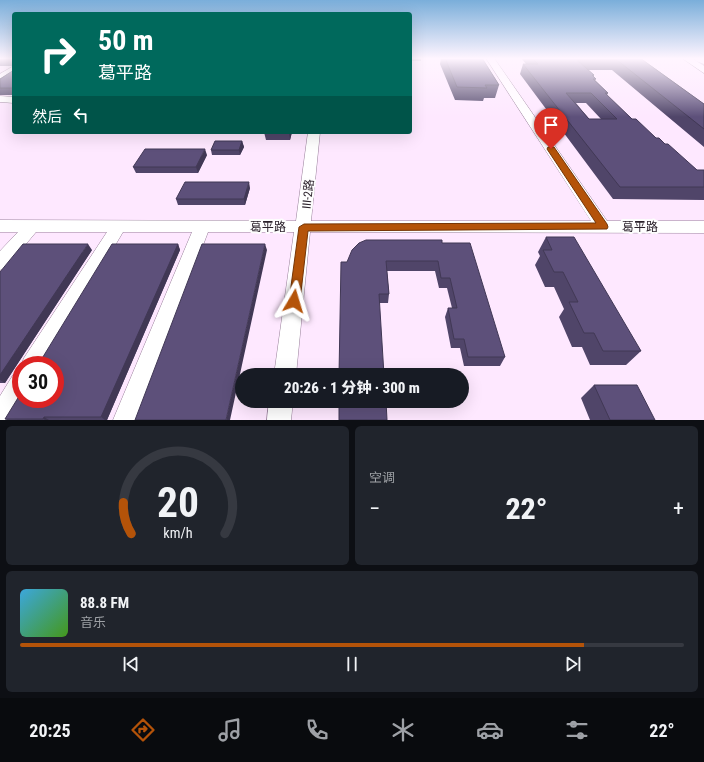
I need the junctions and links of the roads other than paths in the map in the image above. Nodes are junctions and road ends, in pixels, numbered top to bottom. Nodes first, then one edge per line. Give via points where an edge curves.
1 (503, 78) edge
2 (0, 100) edge
3 (12, 100) edge
4 (314, 134) edge
5 (0, 226) edge
6 (32, 226) junction
7 (119, 226) junction
8 (202, 227) junction
9 (304, 227) junction
10 (603, 227) junction
11 (704, 227) edge
12 (0, 264) edge
13 (38, 356) edge
14 (286, 368) edge
15 (12, 398) edge
16 (280, 408) edge
17 (0, 417) edge
18 (125, 420) edge
19 (279, 420) edge

1 - 10 street
2 - 3 street
4 - 9 street, III-2路
5 - 6 street, 葛平路
6 - 7 street, 葛平路
6 - 12 street
7 - 8 street, 葛平路
7 - 13 street
8 - 9 street, 葛平路
8 - 18 street
9 - 10 street, 葛平路
9 - 14 street, III-2路
10 - 11 street, 葛平路
15 - 17 street
16 - 19 street

